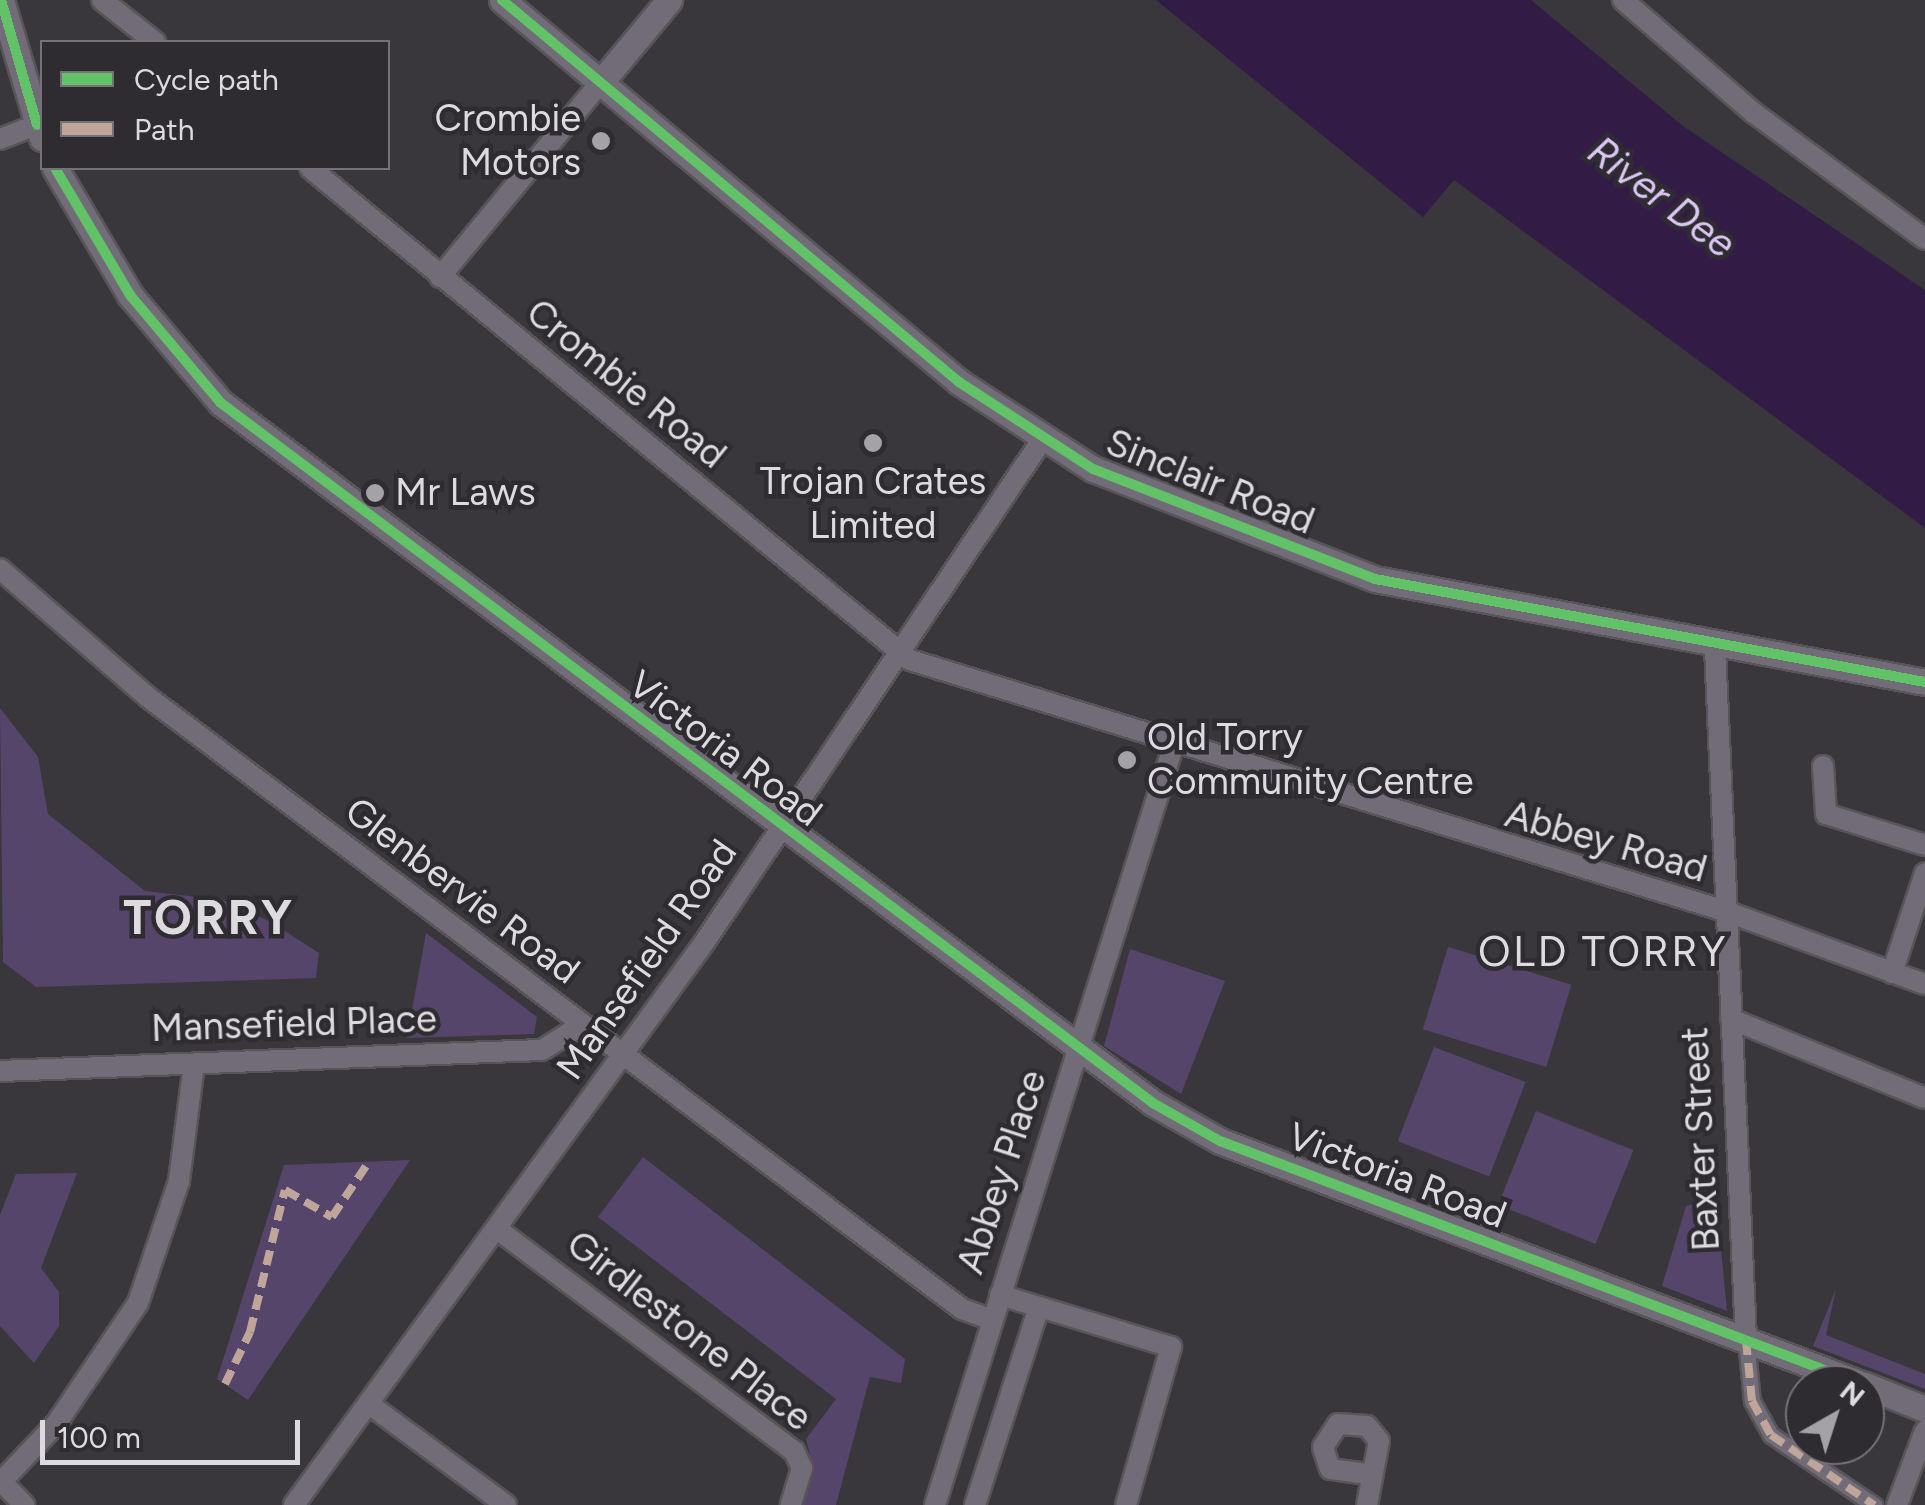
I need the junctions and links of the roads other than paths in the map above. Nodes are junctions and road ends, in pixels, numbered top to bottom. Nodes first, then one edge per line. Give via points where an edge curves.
1 (1, 0) edge
2 (102, 0) edge
3 (502, 0) edge
4 (669, 0) edge
5 (1624, 0) edge
6 (152, 40) edge
7 (601, 82) junction
8 (40, 132) edge
9 (0, 139) edge
10 (56, 170) edge
11 (312, 170) edge
12 (1925, 239) edge
13 (440, 277) junction
14 (1040, 443) junction
15 (0, 570) edge
16 (1715, 648) junction
17 (899, 652) junction
18 (1925, 682) edge
19 (1173, 747) junction
20 (1823, 766) dead end
21 (781, 828) junction
22 (1925, 845) edge
23 (1925, 873) edge
24 (1724, 911) junction
25 (1892, 973) junction
26 (1925, 984) edge
27 (1730, 1019) junction
28 (582, 1025) junction
29 (1077, 1052) junction
30 (625, 1056) junction
31 (194, 1064) junction
32 (0, 1071) edge
33 (1925, 1098) edge
34 (497, 1228) junction
35 (1000, 1295) junction
36 (1039, 1308) junction
37 (992, 1320) junction
38 (1746, 1340) junction
39 (1812, 1365) edge
40 (1885, 1393) edge
41 (370, 1404) junction
42 (1925, 1409) edge
43 (1925, 1431) edge
44 (1367, 1474) dead end
45 (1, 1481) edge
46 (24, 1505) edge
47 (294, 1505) edge
48 (506, 1505) edge
49 (791, 1505) edge
50 (935, 1505) edge
51 (975, 1505) edge
52 (1126, 1505) edge
53 (1368, 1505) edge
54 (1874, 1505) edge
55 (1897, 1505) edge

1 - 8 street
2 - 6 street
3 - 7 street, Sinclair Road
4 - 7 street
5 - 12 street via 1754,113
7 - 13 street
7 - 14 street, Sinclair Road
8 - 9 street
10 - 21 street, Victoria Road via 130,295 221,402
11 - 13 street, Crombie Road
13 - 17 street, Crombie Road
14 - 16 street, Sinclair Road via 1374,579
14 - 17 street, Mansefield Road
15 - 28 street, Glenbervie Road via 149,698
16 - 18 street, Sinclair Road
16 - 24 street, Baxter Street
17 - 19 street, Abbey Road
17 - 21 street, Mansefield Road
19 - 24 street, Abbey Road
19 - 29 street, Abbey Place
20 - 22 street via 1826,814
21 - 29 street, Victoria Road
21 - 30 street, Mansefield Road
23 - 25 street
24 - 25 street, Abbey Road
24 - 27 street, Baxter Street
25 - 26 street, Abbey Road
27 - 33 street
27 - 38 street, Baxter Street
28 - 30 street, Glenbervie Road
28 - 31 street, Mansefield Place via 542,1050
29 - 35 street, Abbey Place
29 - 38 street, Victoria Road via 1220,1141
30 - 34 street, Mansefield Road
30 - 37 street, Glenbervie Road via 962,1309
31 - 32 street, Mansefield Place
31 - 45 street via 179,1181 138,1303 56,1424
34 - 41 street, Mansefield Road
34 - 49 street, Girdlestone Place via 794,1451 802,1468
35 - 36 street
35 - 37 street, Abbey Place
36 - 51 street
36 - 52 street via 1171,1347
37 - 50 street, Abbey Place
38 - 39 street, Victoria Road
38 - 54 street, Baxter Street via 1752,1400 1771,1434
40 - 42 street, Victoria Road
41 - 47 street, Mansefield Road
41 - 48 street
43 - 55 street
44 - 53 street
45 - 46 street

